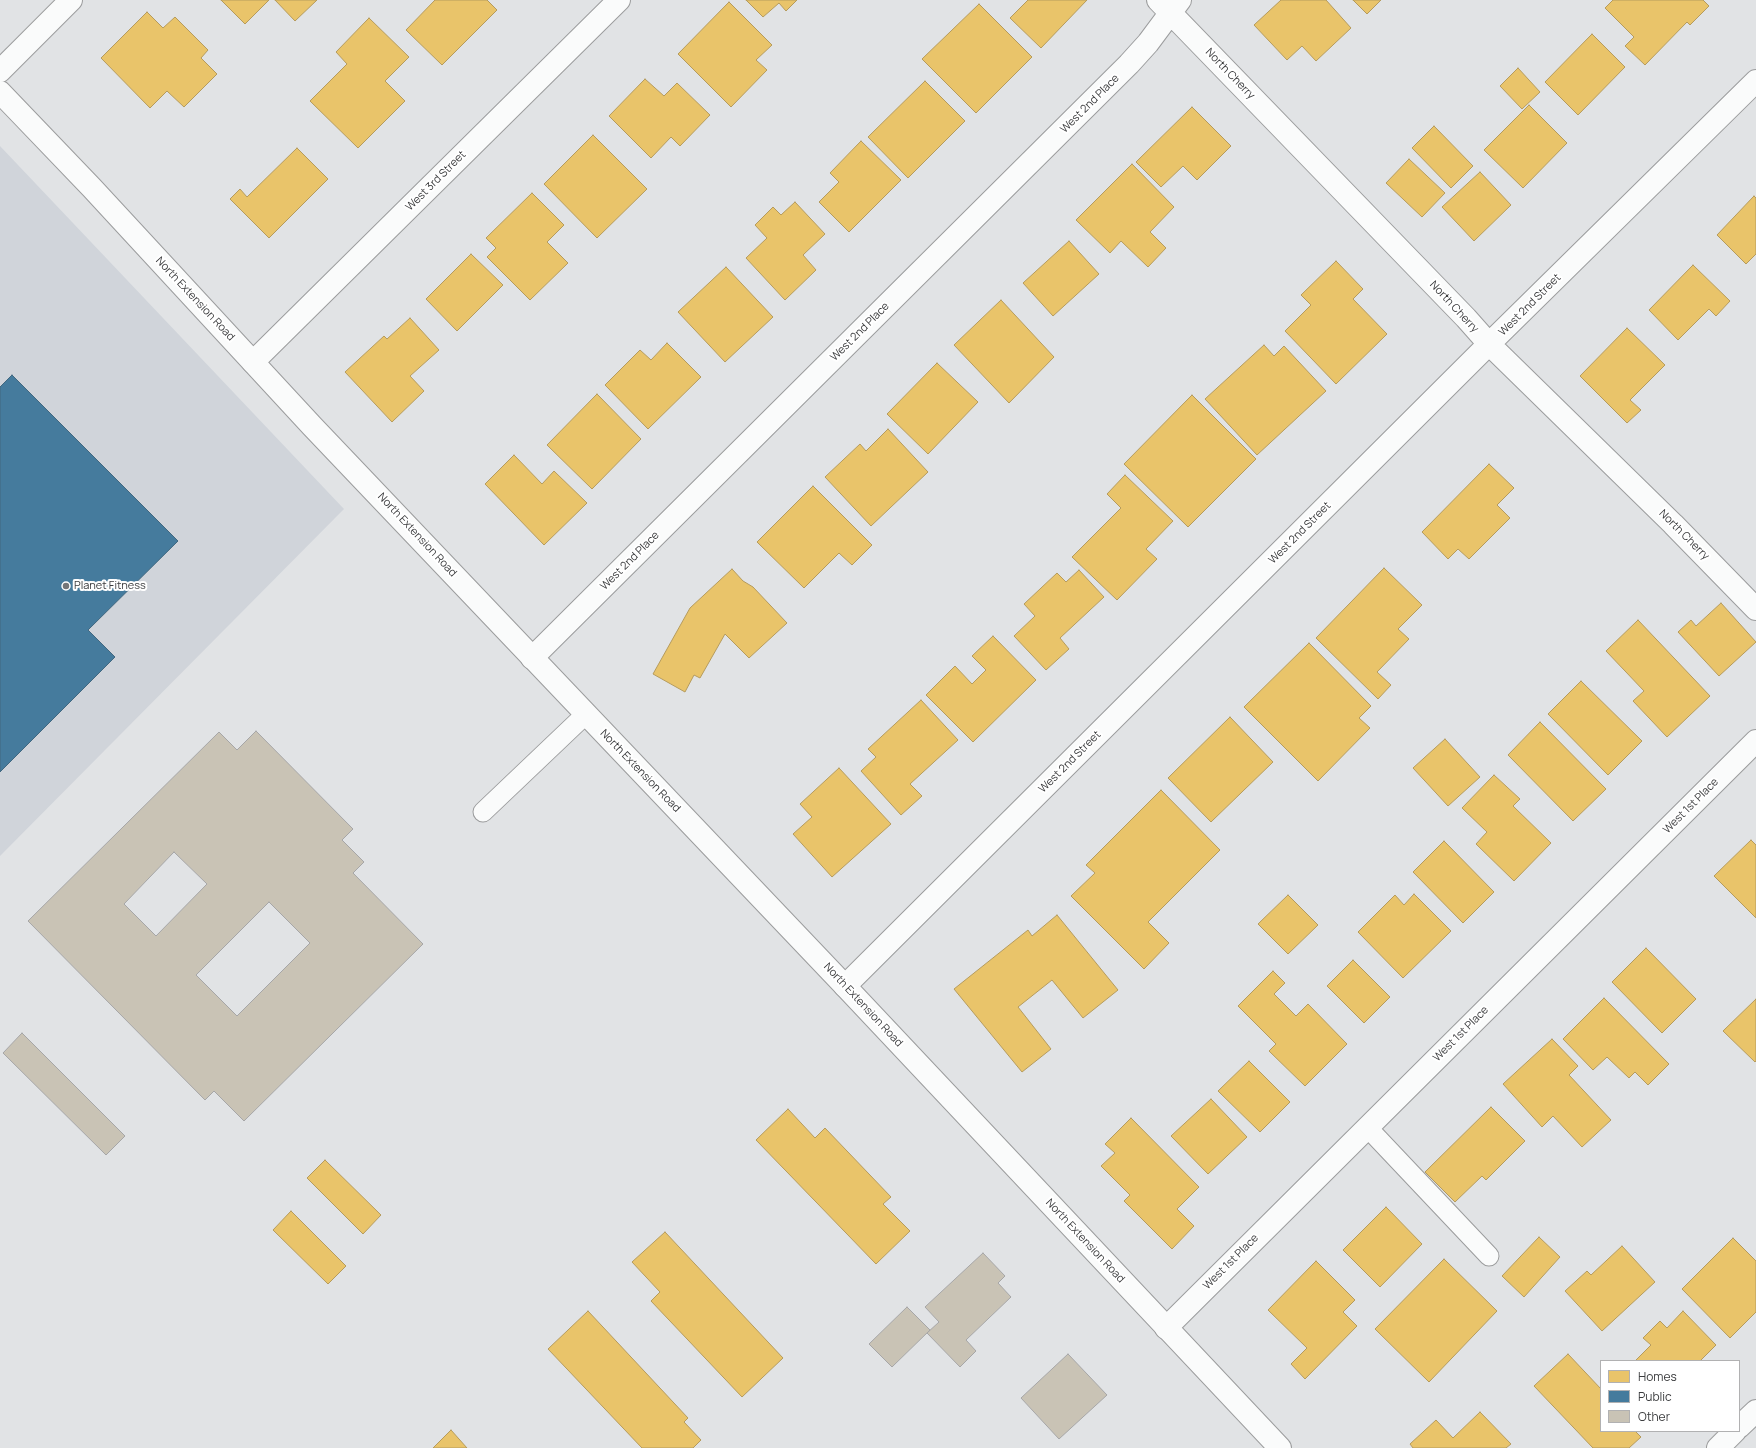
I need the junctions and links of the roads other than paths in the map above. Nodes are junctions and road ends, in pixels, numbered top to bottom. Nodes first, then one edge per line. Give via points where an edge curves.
1 (71, 0) edge
2 (619, 0) edge
3 (1170, 4) edge
4 (0, 71) edge
5 (1756, 81) edge
6 (0, 92) edge
7 (1489, 344) junction
8 (253, 362) junction
9 (1756, 609) edge
10 (532, 658) junction
11 (586, 714) junction
12 (1756, 741) edge
13 (483, 812) dead end
14 (845, 986) junction
15 (1367, 1128) junction
16 (1489, 1256) dead end
17 (1166, 1328) junction
18 (1756, 1410) edge
19 (1740, 1427) edge
20 (1734, 1432) edge
21 (1280, 1448) edge
22 (1718, 1448) edge

1 - 4 street
2 - 8 street, West 3rd Street
3 - 7 street, North Cherry
3 - 10 street, West 2nd Place via 1129,64
5 - 7 street, West 2nd Street
6 - 8 street, North Extension Road
7 - 9 street, North Cherry
7 - 14 street, West 2nd Street
8 - 10 street, North Extension Road
10 - 11 street, North Extension Road
11 - 13 lane
11 - 14 street, North Extension Road
12 - 15 street, West 1st Place
14 - 17 street, North Extension Road
15 - 16 lane
15 - 17 street, West 1st Place
17 - 21 street, North Extension Road
18 - 19 street
20 - 22 street

